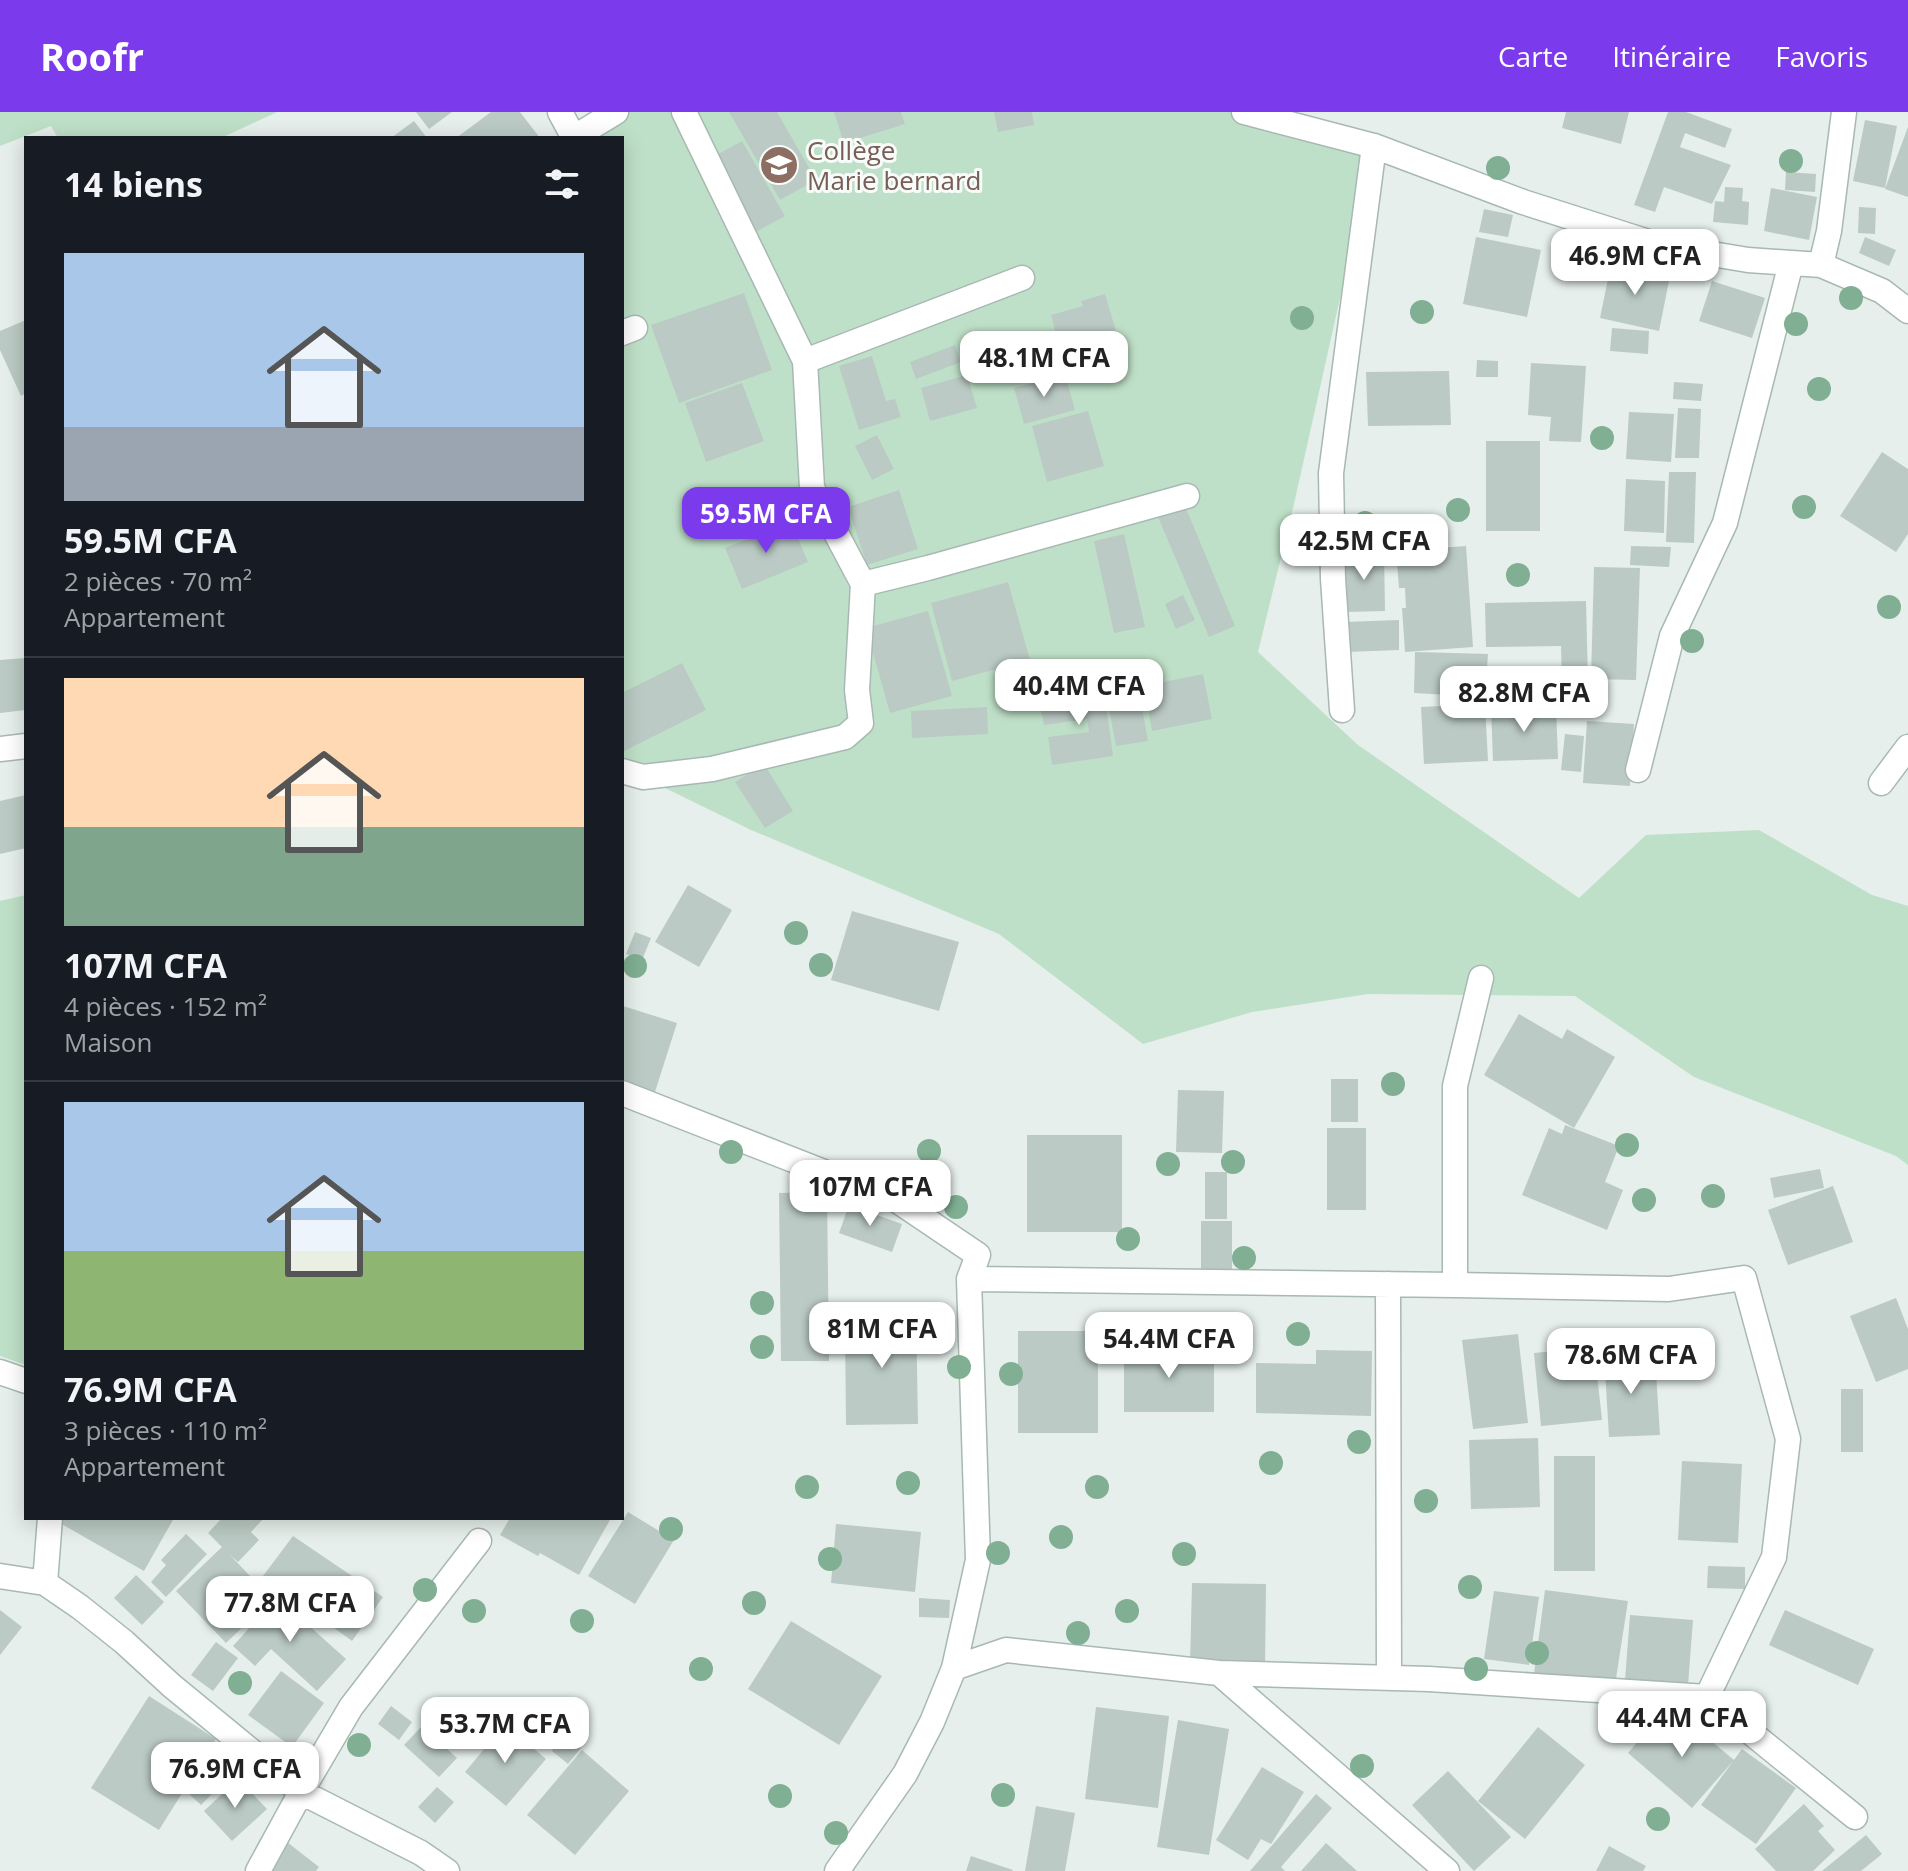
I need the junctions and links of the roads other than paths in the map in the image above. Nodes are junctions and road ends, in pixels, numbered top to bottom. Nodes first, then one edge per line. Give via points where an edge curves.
1 (560, 112) edge
2 (616, 112) edge
3 (684, 112) edge
4 (1244, 112) edge
5 (1844, 112) edge
6 (573, 136) edge
7 (577, 136) edge
8 (1374, 146) junction
9 (1791, 263) junction
10 (1821, 265) junction
11 (1022, 278) dead end
12 (1908, 311) edge
13 (805, 361) junction
14 (1187, 496) dead end
15 (863, 584) junction
16 (1342, 710) dead end
17 (24, 746) edge
18 (1908, 747) edge
19 (0, 749) edge
20 (1638, 770) dead end
21 (624, 772) edge
22 (1881, 783) dead end
23 (1481, 978) dead end
24 (624, 1094) edge
25 (969, 1279) junction
26 (1388, 1284) junction
27 (1455, 1285) junction
28 (0, 1372) edge
29 (24, 1380) edge
30 (50, 1520) edge
31 (479, 1541) dead end
32 (0, 1576) edge
33 (45, 1583) junction
34 (954, 1668) junction
35 (1219, 1673) junction
36 (1389, 1678) junction
37 (1707, 1697) junction
38 (301, 1792) junction
39 (1855, 1817) dead end
40 (258, 1871) edge
41 (447, 1871) edge
42 (837, 1871) edge
43 (1447, 1871) edge

1 - 6 street
2 - 7 street
3 - 13 street
4 - 8 street
5 - 10 street
8 - 9 street via 1658,245
8 - 16 street via 1331,473
9 - 10 street
9 - 20 street via 1725,523 1672,636
10 - 12 street via 1882,291
11 - 13 street
13 - 15 street via 812,488
14 - 15 street
15 - 21 street via 857,690 861,723 845,737 712,769 643,777
17 - 19 street
18 - 22 street
23 - 27 street via 1455,1086
24 - 25 street via 898,1201 978,1255
25 - 26 street
25 - 34 street via 978,1560
26 - 27 street
26 - 36 street
27 - 37 street via 1669,1289 1744,1278 1788,1439 1774,1557
28 - 29 street
30 - 33 street
31 - 38 street via 351,1707
32 - 33 street
33 - 38 street via 124,1642
34 - 35 street via 1006,1650
34 - 42 street via 905,1774
35 - 36 street
35 - 43 street
36 - 37 street
37 - 39 street
38 - 40 street
38 - 41 street

